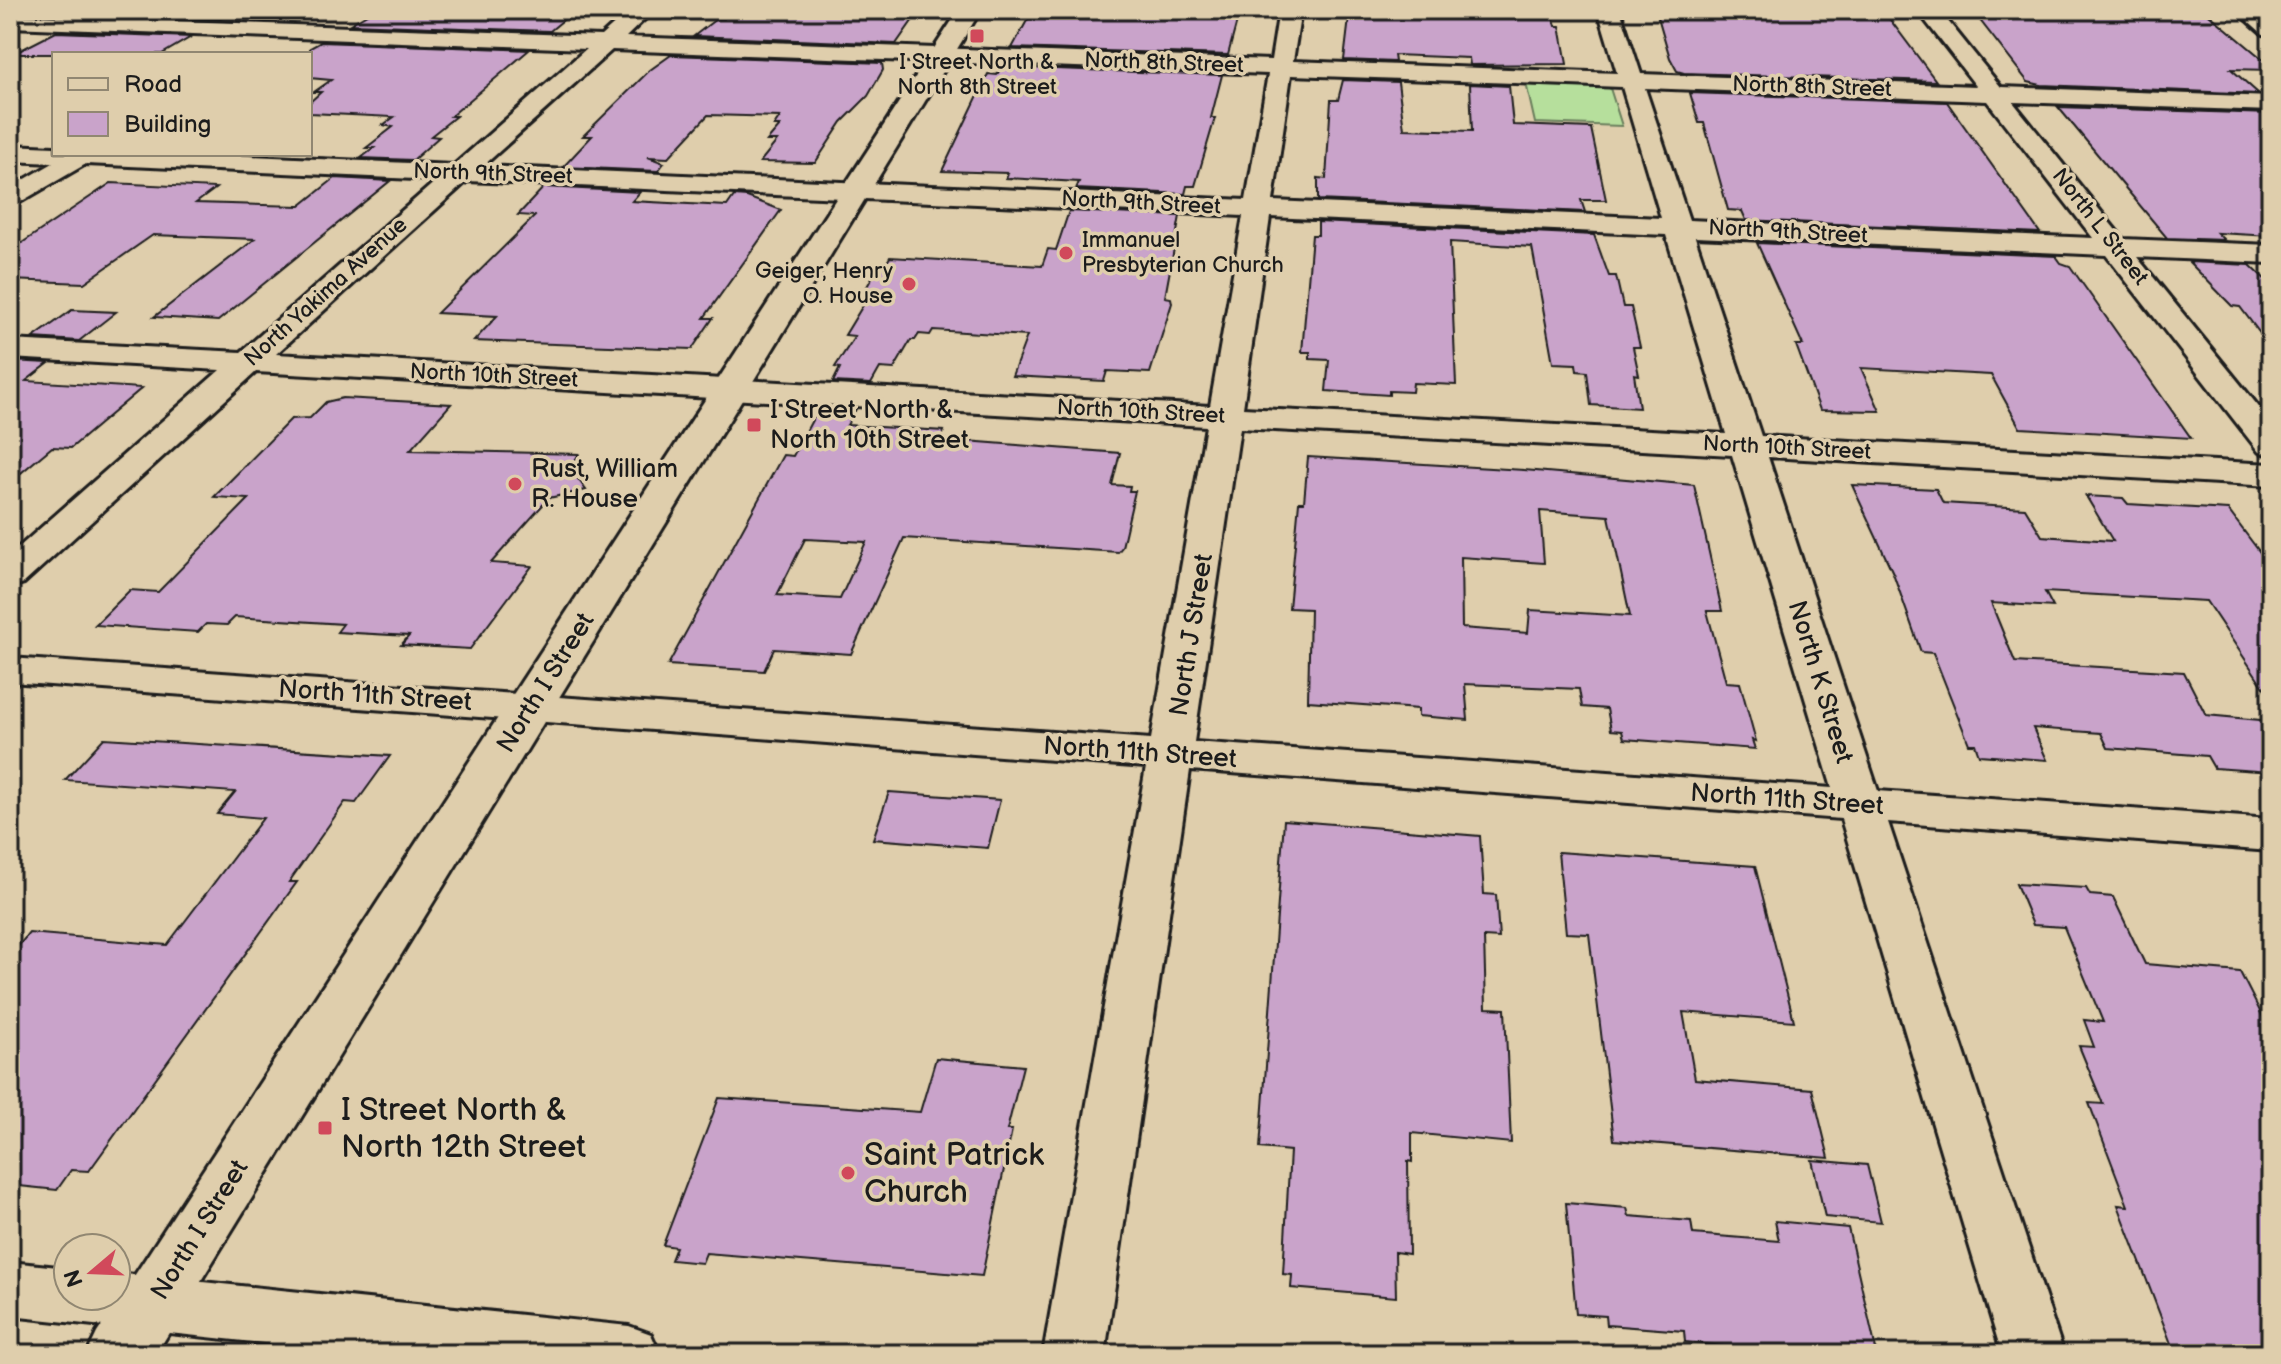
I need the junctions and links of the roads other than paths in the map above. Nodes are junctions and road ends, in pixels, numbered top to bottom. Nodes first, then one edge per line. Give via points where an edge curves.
1 (17, 10) edge
2 (315, 10) edge
3 (643, 10) edge
4 (970, 10) edge
5 (1290, 10) edge
6 (1609, 10) edge
7 (1928, 10) edge
8 (2247, 10) edge
9 (10, 12) edge
10 (10, 21) edge
11 (2271, 29) edge
12 (284, 30) junction
13 (607, 43) junction
14 (248, 52) edge
15 (941, 55) junction
16 (1281, 68) junction
17 (1631, 81) junction
18 (1994, 94) junction
19 (2271, 104) edge
20 (10, 153) edge
21 (52, 154) edge
22 (80, 156) edge
23 (103, 156) edge
24 (460, 173) junction
25 (856, 190) junction
26 (10, 200) edge
27 (1259, 208) junction
28 (1677, 227) junction
29 (2115, 247) junction
30 (2271, 254) edge
31 (10, 349) edge
32 (248, 362) junction
33 (731, 389) junction
34 (1226, 416) junction
35 (1746, 445) junction
36 (2271, 445) edge
37 (2271, 475) edge
38 (10, 575) edge
39 (10, 670) edge
40 (530, 708) junction
41 (1173, 756) junction
42 (1859, 806) junction
43 (2271, 835) edge
44 (10, 1289) edge
45 (52, 1293) edge
46 (132, 1302) edge
47 (154, 1304) junction
48 (120, 1354) edge
49 (629, 1354) edge
50 (1074, 1354) edge
51 (2033, 1354) edge

1 - 9 main road
2 - 12 street
3 - 13 street, North Yakima Avenue
4 - 15 main road, North I Street
5 - 16 street, North J Street
6 - 17 street, North K Street
7 - 18 street, North L Street
8 - 11 street
10 - 12 street, North 8th Street
12 - 13 street, North 8th Street
12 - 14 street
13 - 15 street, North 8th Street
13 - 24 street, North Yakima Avenue
15 - 16 street, North 8th Street
15 - 25 main road, North I Street
16 - 17 street, North 8th Street
16 - 27 street, North J Street
17 - 18 street, North 8th Street
17 - 28 street, North K Street
18 - 19 street, North 8th Street
18 - 29 street, North L Street
20 - 21 street, North 9th Street
22 - 26 street
23 - 24 street, North 9th Street
24 - 25 street, North 9th Street
24 - 32 street, North Yakima Avenue
25 - 27 street, North 9th Street
25 - 33 main road, North I Street
27 - 28 street, North 9th Street
27 - 34 street, North J Street
28 - 29 street, North 9th Street
28 - 35 street, North K Street
29 - 30 street, North 9th Street
29 - 36 street, North L Street
31 - 32 street, North 10th Street
32 - 33 street, North 10th Street
32 - 38 street, North Yakima Avenue
33 - 34 street, North 10th Street
33 - 40 main road, North I Street
34 - 35 street, North 10th Street
34 - 41 street, North J Street
35 - 37 street, North 10th Street
35 - 42 street, North K Street
39 - 40 street, North 11th Street
40 - 41 street, North 11th Street
40 - 47 main road, North I Street
41 - 42 street, North 11th Street
41 - 50 street, North J Street
42 - 43 street, North 11th Street
42 - 51 street, North K Street
44 - 45 street
46 - 47 street
47 - 48 main road, North I Street
47 - 49 street

